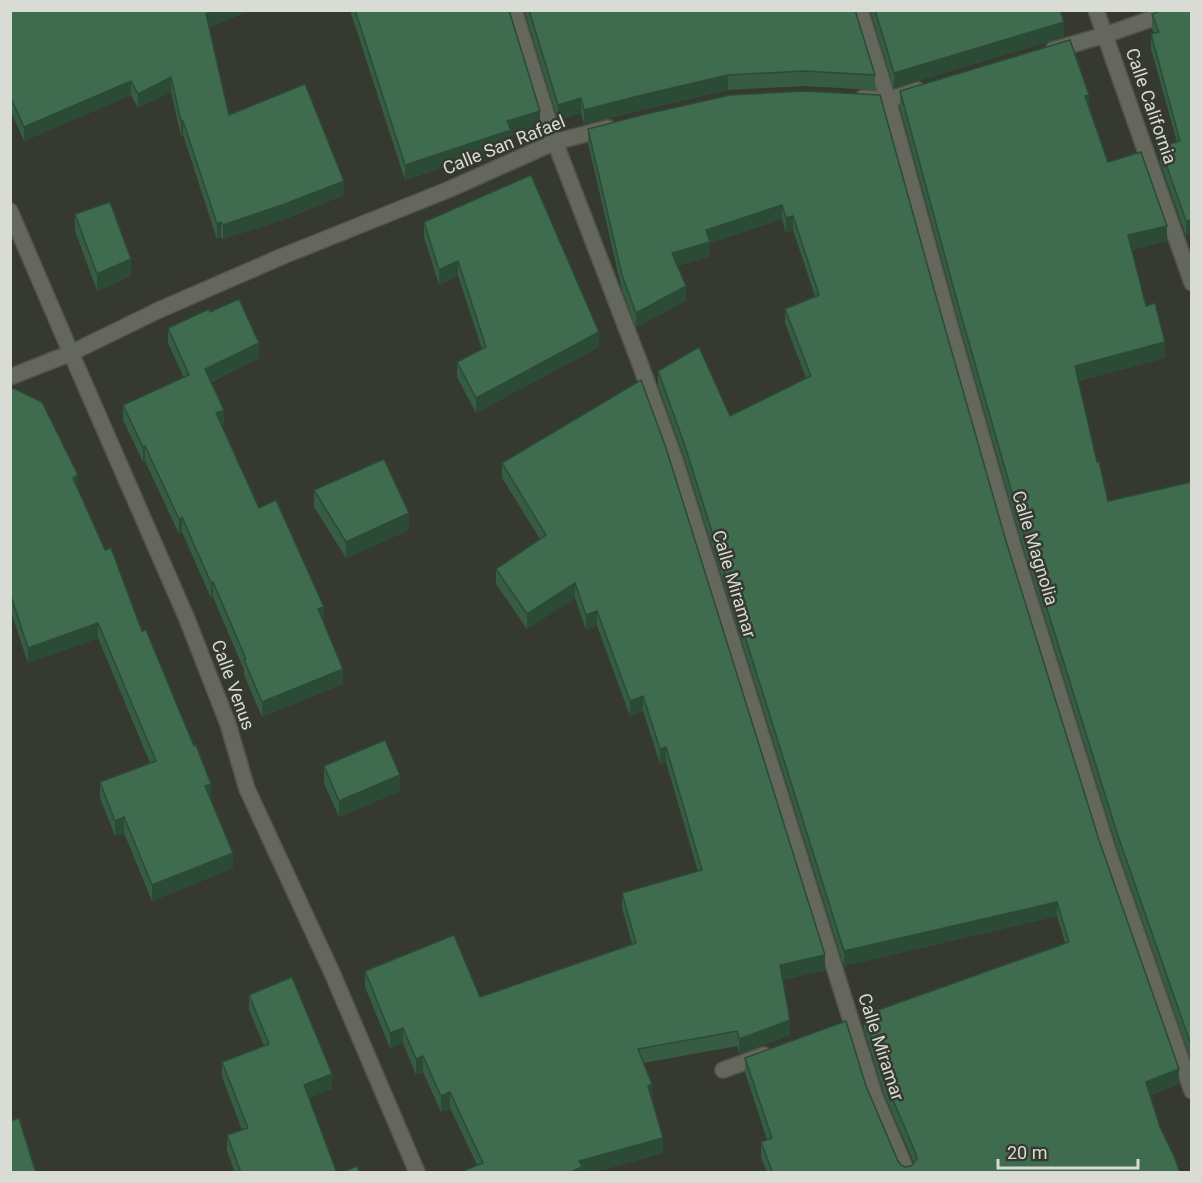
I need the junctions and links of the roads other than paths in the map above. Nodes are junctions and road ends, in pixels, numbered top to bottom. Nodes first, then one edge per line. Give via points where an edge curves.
1 (514, 10) edge
2 (860, 10) edge
3 (1096, 10) edge
4 (1177, 10) edge
5 (1105, 35) junction
6 (1036, 55) edge
7 (934, 86) edge
8 (852, 98) edge
9 (888, 99) junction
10 (622, 124) edge
11 (555, 142) junction
12 (10, 211) edge
13 (1191, 283) edge
14 (71, 353) junction
15 (10, 377) edge
16 (777, 1051) edge
17 (723, 1070) dead end
18 (1191, 1091) edge
19 (417, 1173) edge
20 (907, 1173) edge

1 - 11 street, Calle Miramar
2 - 9 street, Calle Magnolia
3 - 5 street, Calle California
4 - 5 street
5 - 6 street
5 - 13 street, Calle California
7 - 9 street
8 - 9 street
9 - 18 street, Calle Magnolia via 1015,553 1108,850
10 - 11 street, Calle San Rafael
11 - 14 street, Calle San Rafael via 159,310
11 - 20 street, Calle Miramar via 675,460 846,1025
12 - 14 street, Calle Venus
14 - 15 street, Calle San Rafael
14 - 19 street, Calle Venus via 187,619 228,724 247,789 333,975
16 - 17 street

